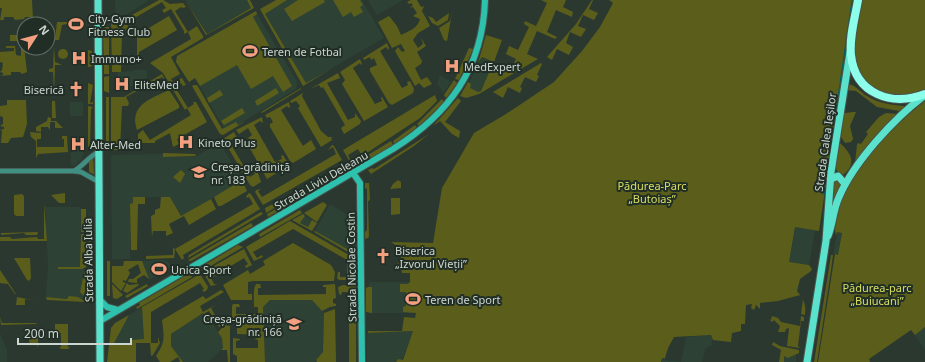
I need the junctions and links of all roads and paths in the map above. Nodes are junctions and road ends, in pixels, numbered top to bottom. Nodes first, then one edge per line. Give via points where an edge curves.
1 (98, 0) edge
2 (485, 0) edge
3 (858, 0) edge
4 (851, 46) junction
5 (925, 95) edge
6 (98, 152) junction
7 (0, 171) edge
8 (74, 171) junction
9 (354, 173) junction
10 (830, 179) junction
11 (99, 182) junction
12 (845, 184) junction
13 (826, 241) junction
14 (100, 300) junction
15 (118, 310) junction
16 (100, 321) junction
17 (100, 362) edge
18 (362, 362) edge
19 (807, 362) edge

1 - 6 main road, Strada Alba Iulia
2 - 9 main road, Strada Liviu Deleanu via 484,18 476,52 462,83 447,104 415,135
3 - 4 highway
4 - 5 highway via 853,67 860,80 870,90 883,97 897,100
4 - 10 main road, Strada Calea Ieșilor
5 - 12 main road, Strada Calea Ieșilor via 859,162
6 - 8 street
6 - 11 main road, Strada Alba Iulia
7 - 8 street
8 - 11 street
9 - 15 main road, Strada Liviu Deleanu
9 - 18 main road, Strada Nicolae Costin via 360,186
10 - 12 main road via 841,177
10 - 13 main road, Strada Calea Ieșilor
11 - 14 main road, Strada Alba Iulia
12 - 13 main road, Strada Calea Ieșilor via 835,207
13 - 19 main road, Strada Calea Ieșilor
14 - 15 main road via 107,307
14 - 16 main road, Strada Alba Iulia
15 - 16 main road, Strada Liviu Deleanu
16 - 17 main road, Strada Alba Iulia

